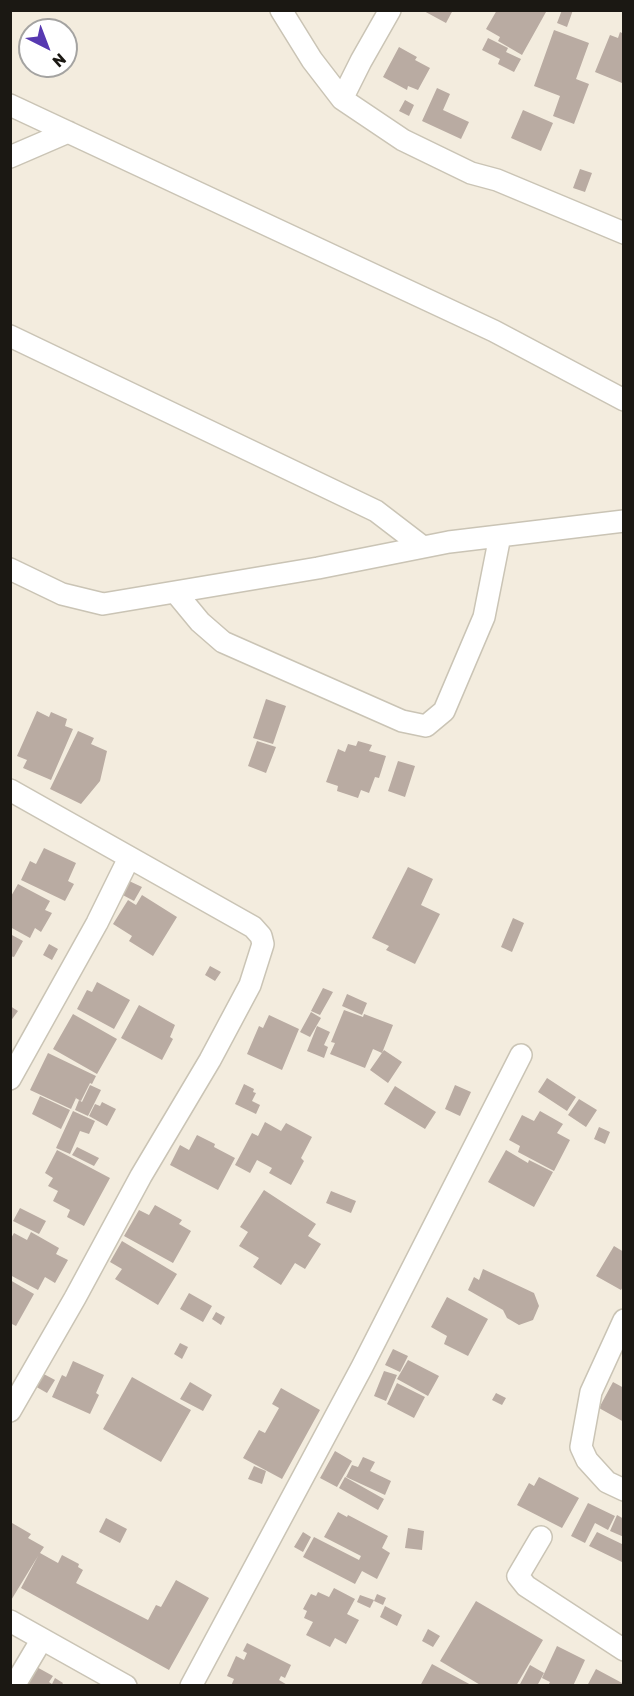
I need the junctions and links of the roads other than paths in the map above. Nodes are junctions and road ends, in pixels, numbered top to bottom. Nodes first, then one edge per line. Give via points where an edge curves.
1 (281, 10) edge
2 (390, 10) edge
3 (342, 99) junction
4 (10, 105) edge
5 (68, 132) junction
6 (10, 157) edge
7 (624, 234) edge
8 (10, 336) edge
9 (624, 400) edge
10 (624, 521) edge
11 (500, 536) junction
12 (423, 547) junction
13 (10, 569) edge
14 (177, 593) junction
15 (10, 790) edge
16 (129, 858) junction
17 (522, 1055) dead end
18 (10, 1079) edge
19 (624, 1320) edge
20 (10, 1411) edge
21 (624, 1490) edge
22 (541, 1537) dead end
23 (10, 1621) edge
24 (42, 1639) junction
25 (624, 1650) edge
26 (14, 1686) edge
27 (126, 1686) edge
28 (191, 1686) edge

1 - 3 street
2 - 3 street
3 - 7 street via 403,140 471,173 497,180
4 - 5 street
5 - 6 street
5 - 9 street via 494,332
8 - 12 street via 376,511
10 - 11 street
11 - 12 street
11 - 14 street via 484,617 444,711 426,726 402,721 223,642 200,622
12 - 14 street
13 - 14 street via 62,594 103,604
15 - 16 street
16 - 18 street
16 - 20 street via 253,927 261,936 261,954 250,985 210,1060
17 - 28 street
19 - 21 street via 591,1392 581,1447 607,1482
22 - 25 street via 518,1576 526,1586
23 - 24 street
24 - 26 street
24 - 27 street

